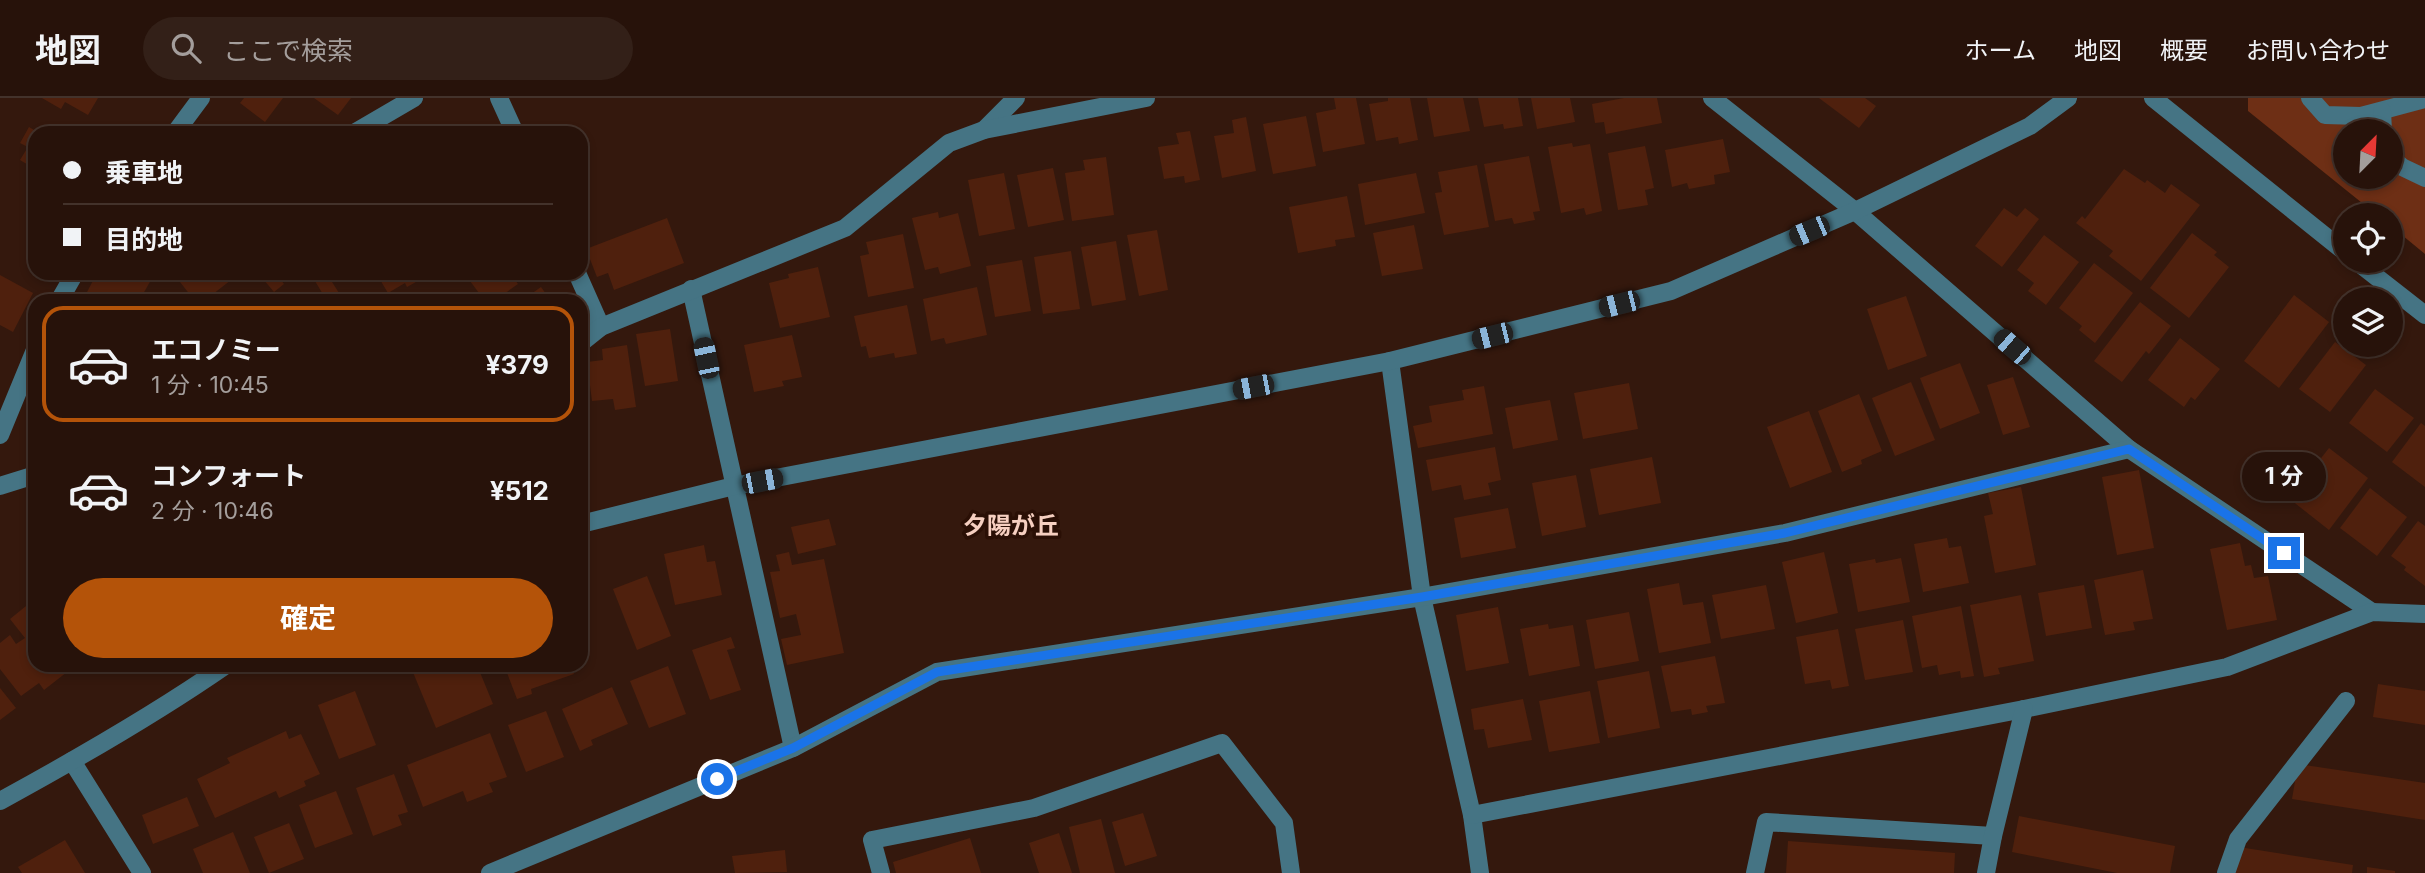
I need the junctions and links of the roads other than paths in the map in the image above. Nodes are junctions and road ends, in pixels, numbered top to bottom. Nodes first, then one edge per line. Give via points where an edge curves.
1 (201, 98) edge
2 (414, 98) edge
3 (499, 98) edge
4 (1016, 98) edge
5 (1146, 98) edge
6 (1712, 98) edge
7 (2068, 98) edge
8 (2153, 98) edge
9 (2310, 98) edge
10 (2425, 99) edge
11 (2382, 111) junction
12 (2382, 119) edge
13 (180, 126) edge
14 (366, 126) edge
15 (511, 126) edge
16 (984, 130) junction
17 (2403, 167) edge
18 (2425, 178) edge
19 (1855, 211) junction
20 (2333, 242) edge
21 (2371, 273) edge
22 (691, 289) junction
23 (588, 298) edge
24 (2425, 315) edge
25 (601, 327) junction
26 (588, 337) edge
27 (1390, 361) junction
28 (28, 367) edge
29 (0, 435) edge
30 (2129, 449) junction
31 (28, 477) edge
32 (0, 486) edge
33 (734, 486) junction
34 (588, 522) edge
35 (1422, 597) junction
36 (2372, 612) junction
37 (2425, 614) edge
38 (216, 672) edge
39 (2346, 701) dead end
40 (2024, 709) junction
41 (793, 748) junction
42 (72, 761) junction
43 (0, 801) edge
44 (1472, 815) junction
45 (1993, 836) junction
46 (142, 873) edge
47 (490, 873) edge
48 (881, 873) edge
49 (1291, 873) edge
50 (1480, 873) edge
51 (1755, 873) edge
52 (1986, 873) edge
53 (2226, 873) edge

1 - 13 street
2 - 14 street
3 - 15 street
4 - 16 street
5 - 16 street
6 - 19 street
7 - 19 street via 2030,126
8 - 20 street
9 - 11 street via 2325,115 2361,116
10 - 11 street
11 - 12 street
16 - 22 street via 949,143 845,228
17 - 18 street
19 - 27 street via 1671,291
19 - 30 street
21 - 24 street
22 - 25 street
22 - 33 street
23 - 25 street
25 - 26 street
27 - 33 street
27 - 35 street
28 - 29 street
30 - 35 street via 1785,533
30 - 36 street
31 - 32 street
33 - 34 street
33 - 41 street
35 - 41 street via 937,672
35 - 44 street
36 - 37 street
36 - 40 street via 2227,667
38 - 42 street
39 - 53 street via 2238,839
40 - 44 street
40 - 45 street
41 - 47 street
42 - 43 street
42 - 46 street
44 - 50 street
45 - 51 street via 1766,822
45 - 52 street
48 - 49 street via 872,840 1034,808 1222,743 1284,823

